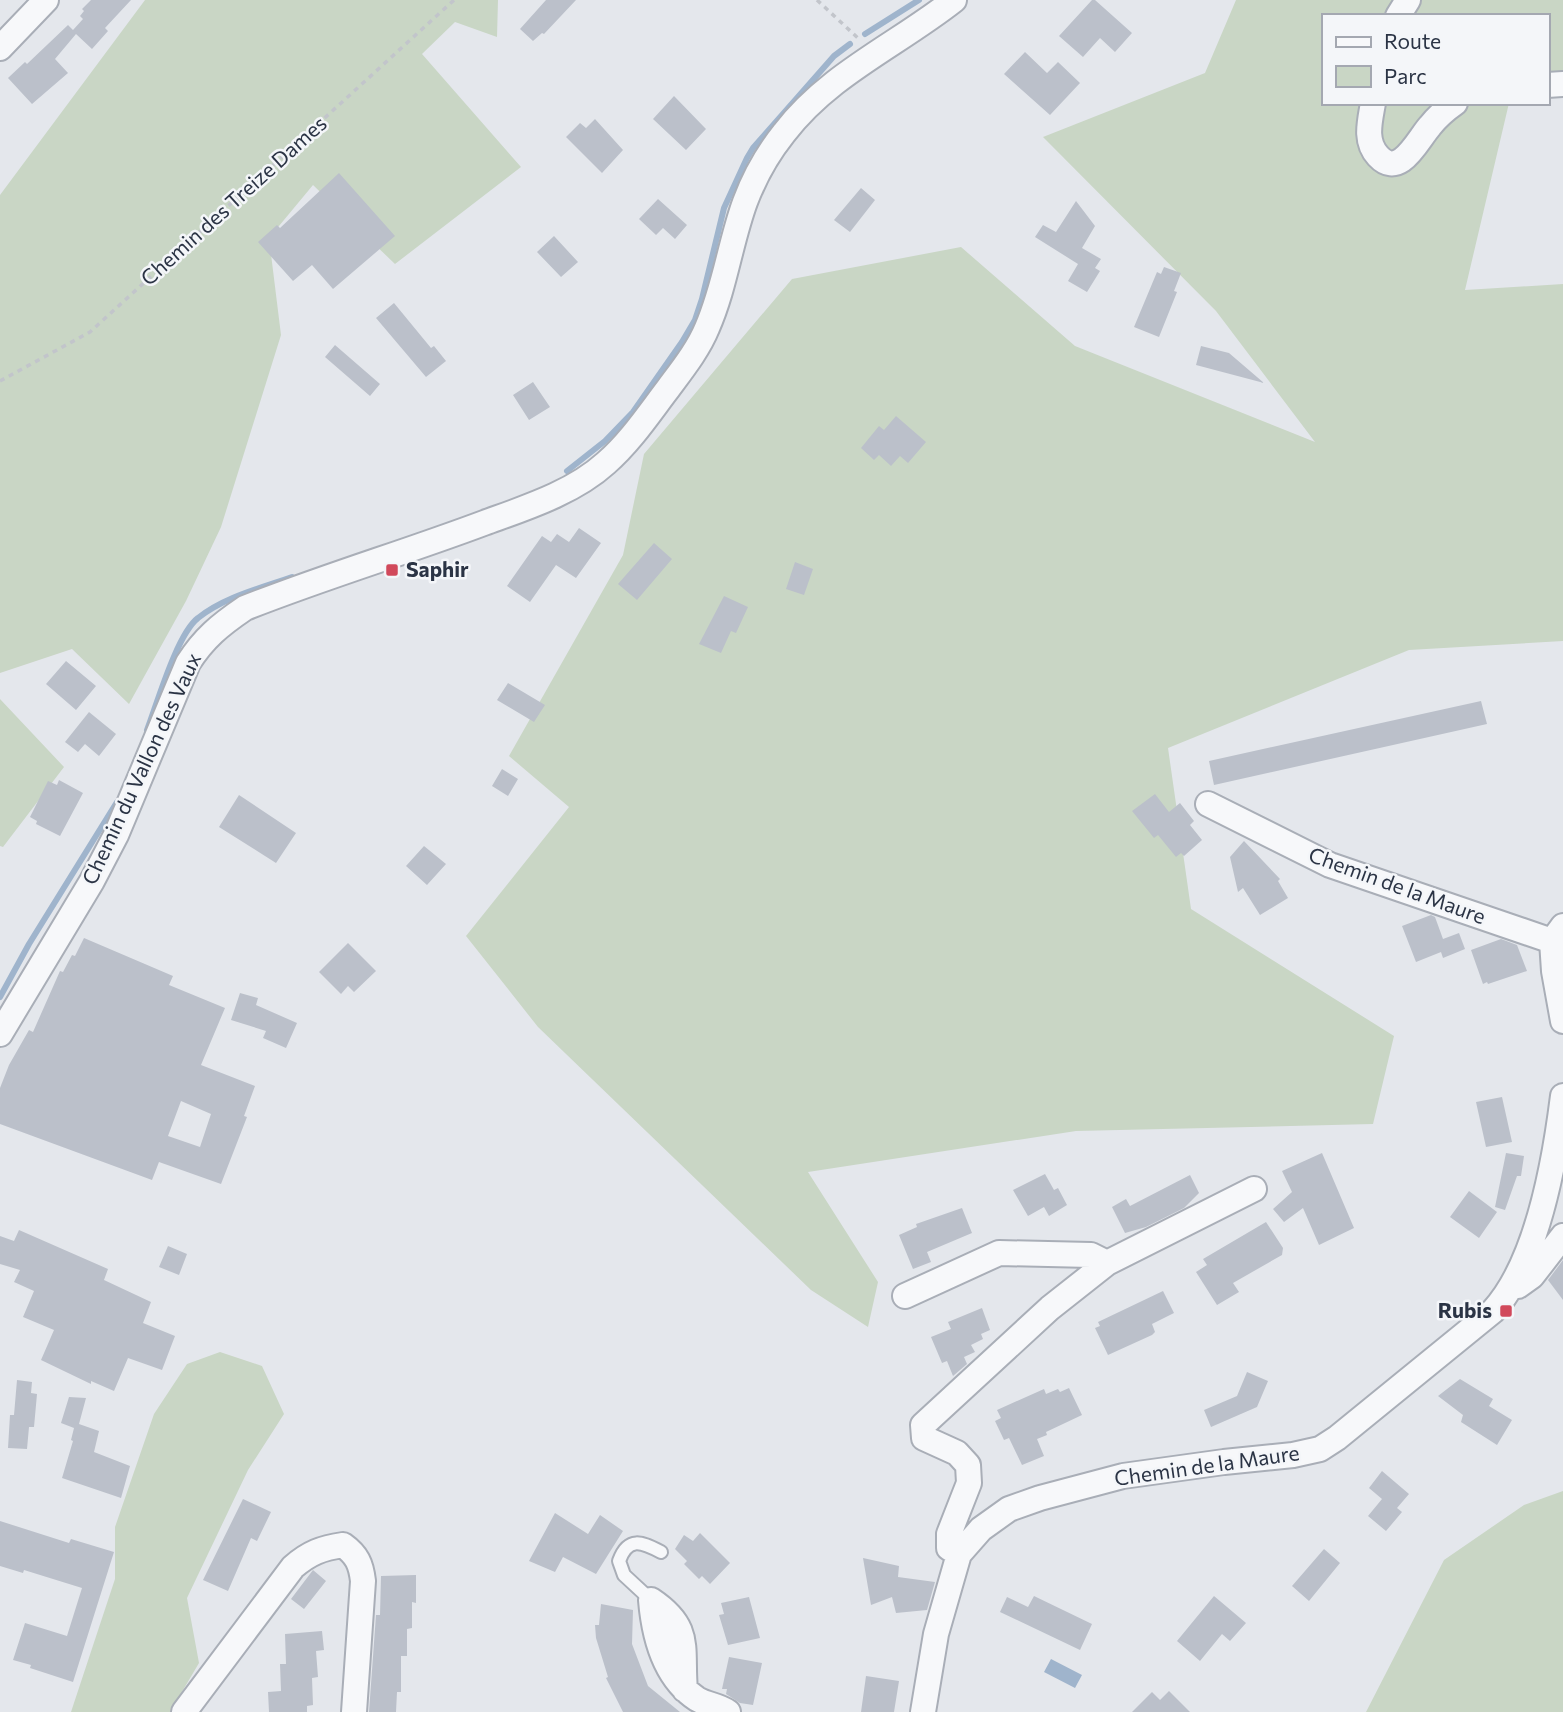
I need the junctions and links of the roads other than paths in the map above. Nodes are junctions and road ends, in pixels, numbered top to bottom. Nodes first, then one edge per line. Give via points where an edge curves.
1 (46, 0) edge
2 (954, 0) edge
3 (0, 48) edge
4 (1373, 105) edge
5 (1453, 105) edge
6 (1208, 804) dead end
7 (1557, 933) edge
8 (1563, 1021) edge
9 (0, 1034) edge
10 (1563, 1096) edge
11 (1254, 1189) dead end
12 (1563, 1236) edge
13 (1107, 1263) junction
14 (1511, 1289) junction
15 (905, 1296) dead end
16 (661, 1552) dead end
17 (959, 1555) junction
18 (651, 1600) joint
19 (184, 1712) edge
20 (354, 1712) edge
21 (727, 1712) edge
22 (923, 1712) edge

1 - 3 street
2 - 9 street, Chemin du Vallon des Vaux via 868,57 810,104 784,133 744,203 707,330 654,408 606,464 552,496 505,515 245,608 200,644 116,835
4 - 5 street via 1369,141 1387,162 1401,162 1409,156 1430,126
6 - 7 street, Chemin de la Maure via 1330,865
7 - 8 street, Chemin de la Maure via 1554,971
10 - 14 street, Chemin de la Maure via 1556,1152 1527,1255
11 - 13 street, Chemin de la Maure
12 - 14 street via 1532,1276
13 - 15 street via 1091,1255 999,1253
13 - 17 street, Chemin de la Maure via 1050,1308 923,1426 924,1438 957,1453 968,1465 969,1483 949,1534 949,1548
14 - 17 street, Chemin de la Maure via 1493,1311 1320,1449 1123,1476 1040,1498 999,1516
16 - 18 lane via 643,1543 632,1544 619,1560 624,1575
17 - 22 street, Chemin de la Maure via 936,1634
18 - 21 street via 660,1647 670,1670 685,1690
19 - 20 street via 293,1567 308,1554 343,1545 361,1564 363,1581

